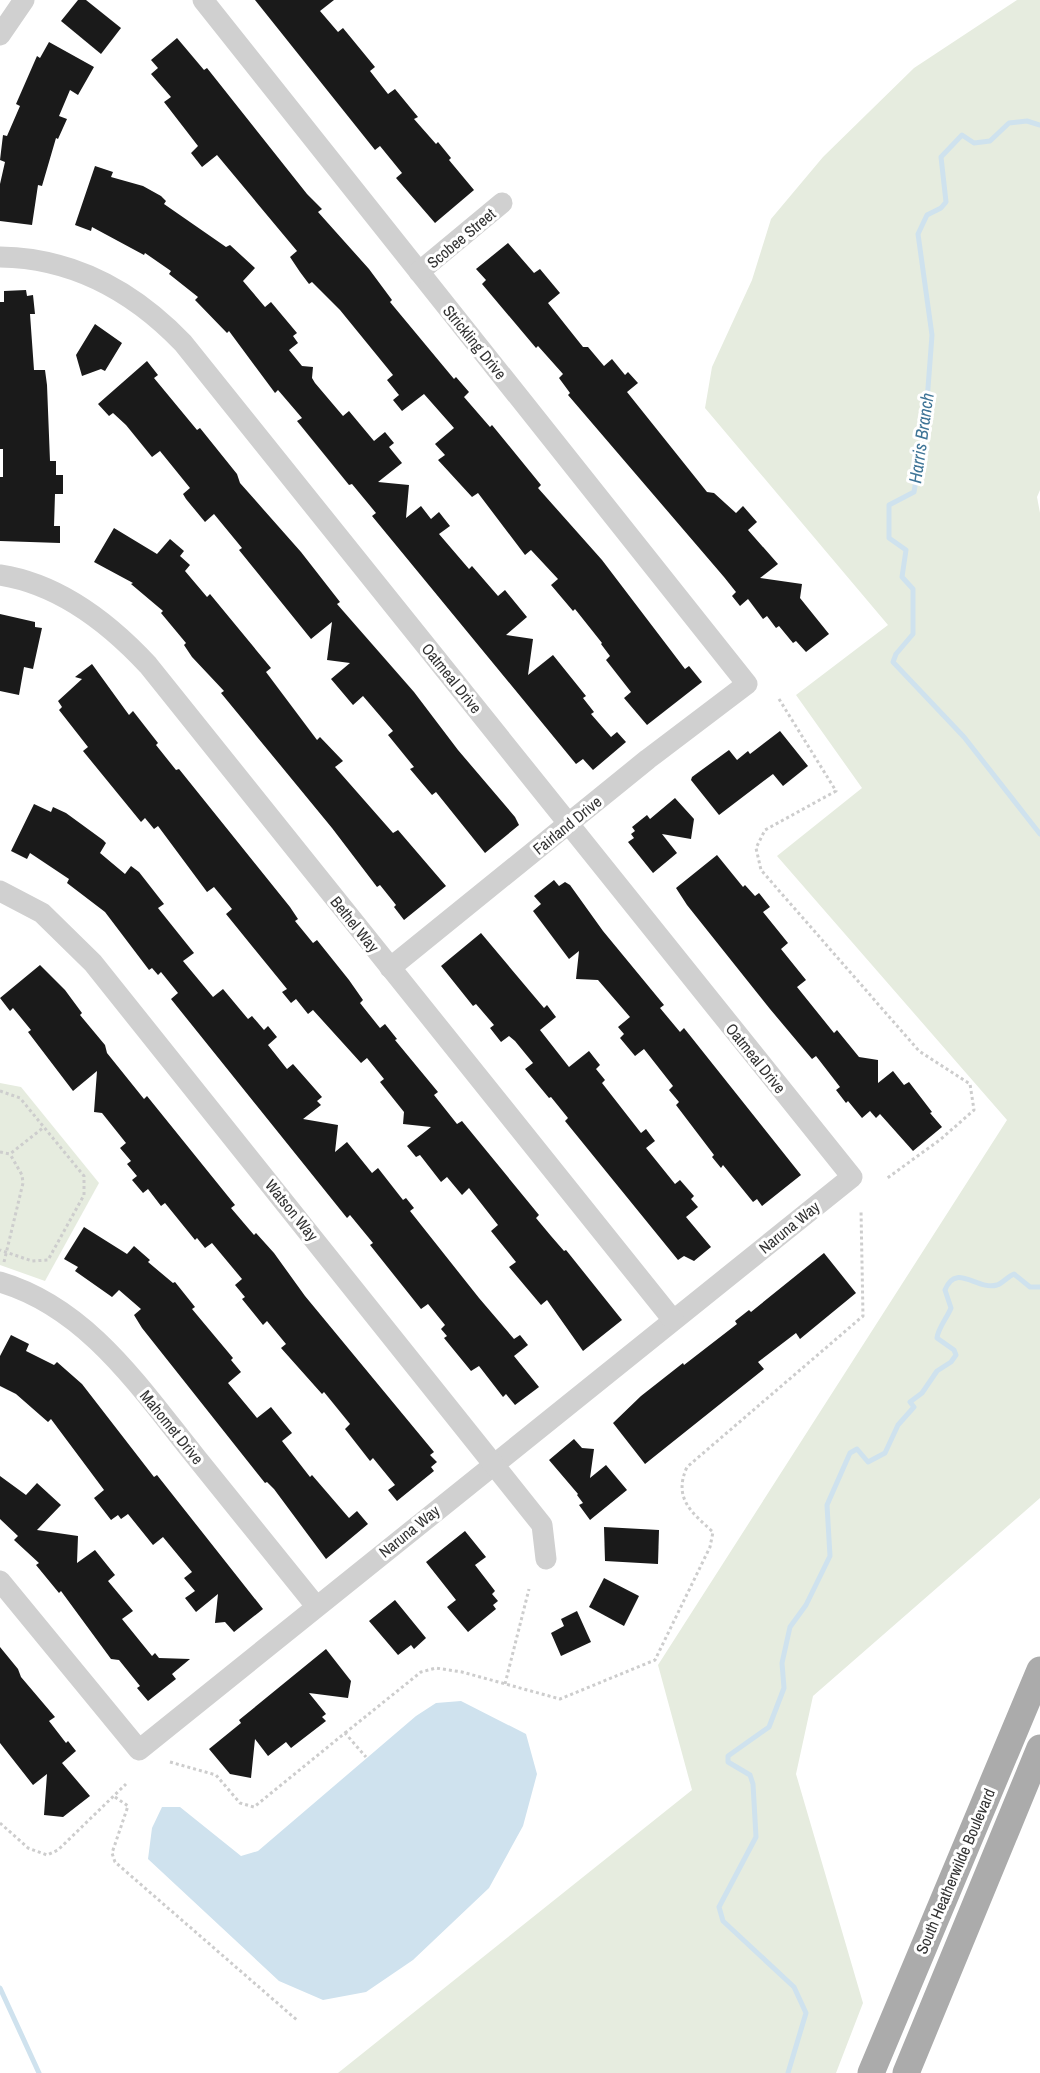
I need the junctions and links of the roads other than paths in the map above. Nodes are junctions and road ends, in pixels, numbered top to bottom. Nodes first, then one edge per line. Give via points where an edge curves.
1 (24, 0) edge
2 (203, 0) edge
3 (0, 35) edge
4 (502, 203) dead end
5 (0, 257) edge
6 (419, 272) junction
7 (0, 574) edge
8 (747, 684) joint
9 (569, 824) junction
10 (0, 891) edge
11 (390, 968) junction
12 (852, 1177) joint
13 (2, 1272) edge
14 (673, 1320) junction
15 (494, 1463) junction
16 (546, 1559) dead end
17 (0, 1581) edge
18 (316, 1606) junction
19 (1040, 1670) edge
20 (1040, 1748) edge
21 (871, 2073) edge
22 (906, 2073) edge

1 - 3 street
2 - 6 street, Strickling Drive
4 - 6 street, Scobee Street
5 - 9 street, Oatmeal Drive via 56,263 89,274 156,315 196,359
6 - 8 street, Strickling Drive
7 - 11 street, Bethel Way via 75,603 127,642
8 - 9 street, Fairland Drive
9 - 11 street, Fairland Drive
9 - 12 street, Oatmeal Drive
10 - 15 street, Watson Way via 42,913 93,963
11 - 14 street, Bethel Way
12 - 14 street, Naruna Way
13 - 18 street, Mahomet Drive via 20,1288 50,1303 102,1345
14 - 15 street, Naruna Way
15 - 16 street, Watson Way via 542,1525
15 - 18 street, Naruna Way
17 - 18 street, Naruna Way via 139,1750
19 - 21 main road, South Heatherwilde Boulevard
20 - 22 main road, South Heatherwilde Boulevard

